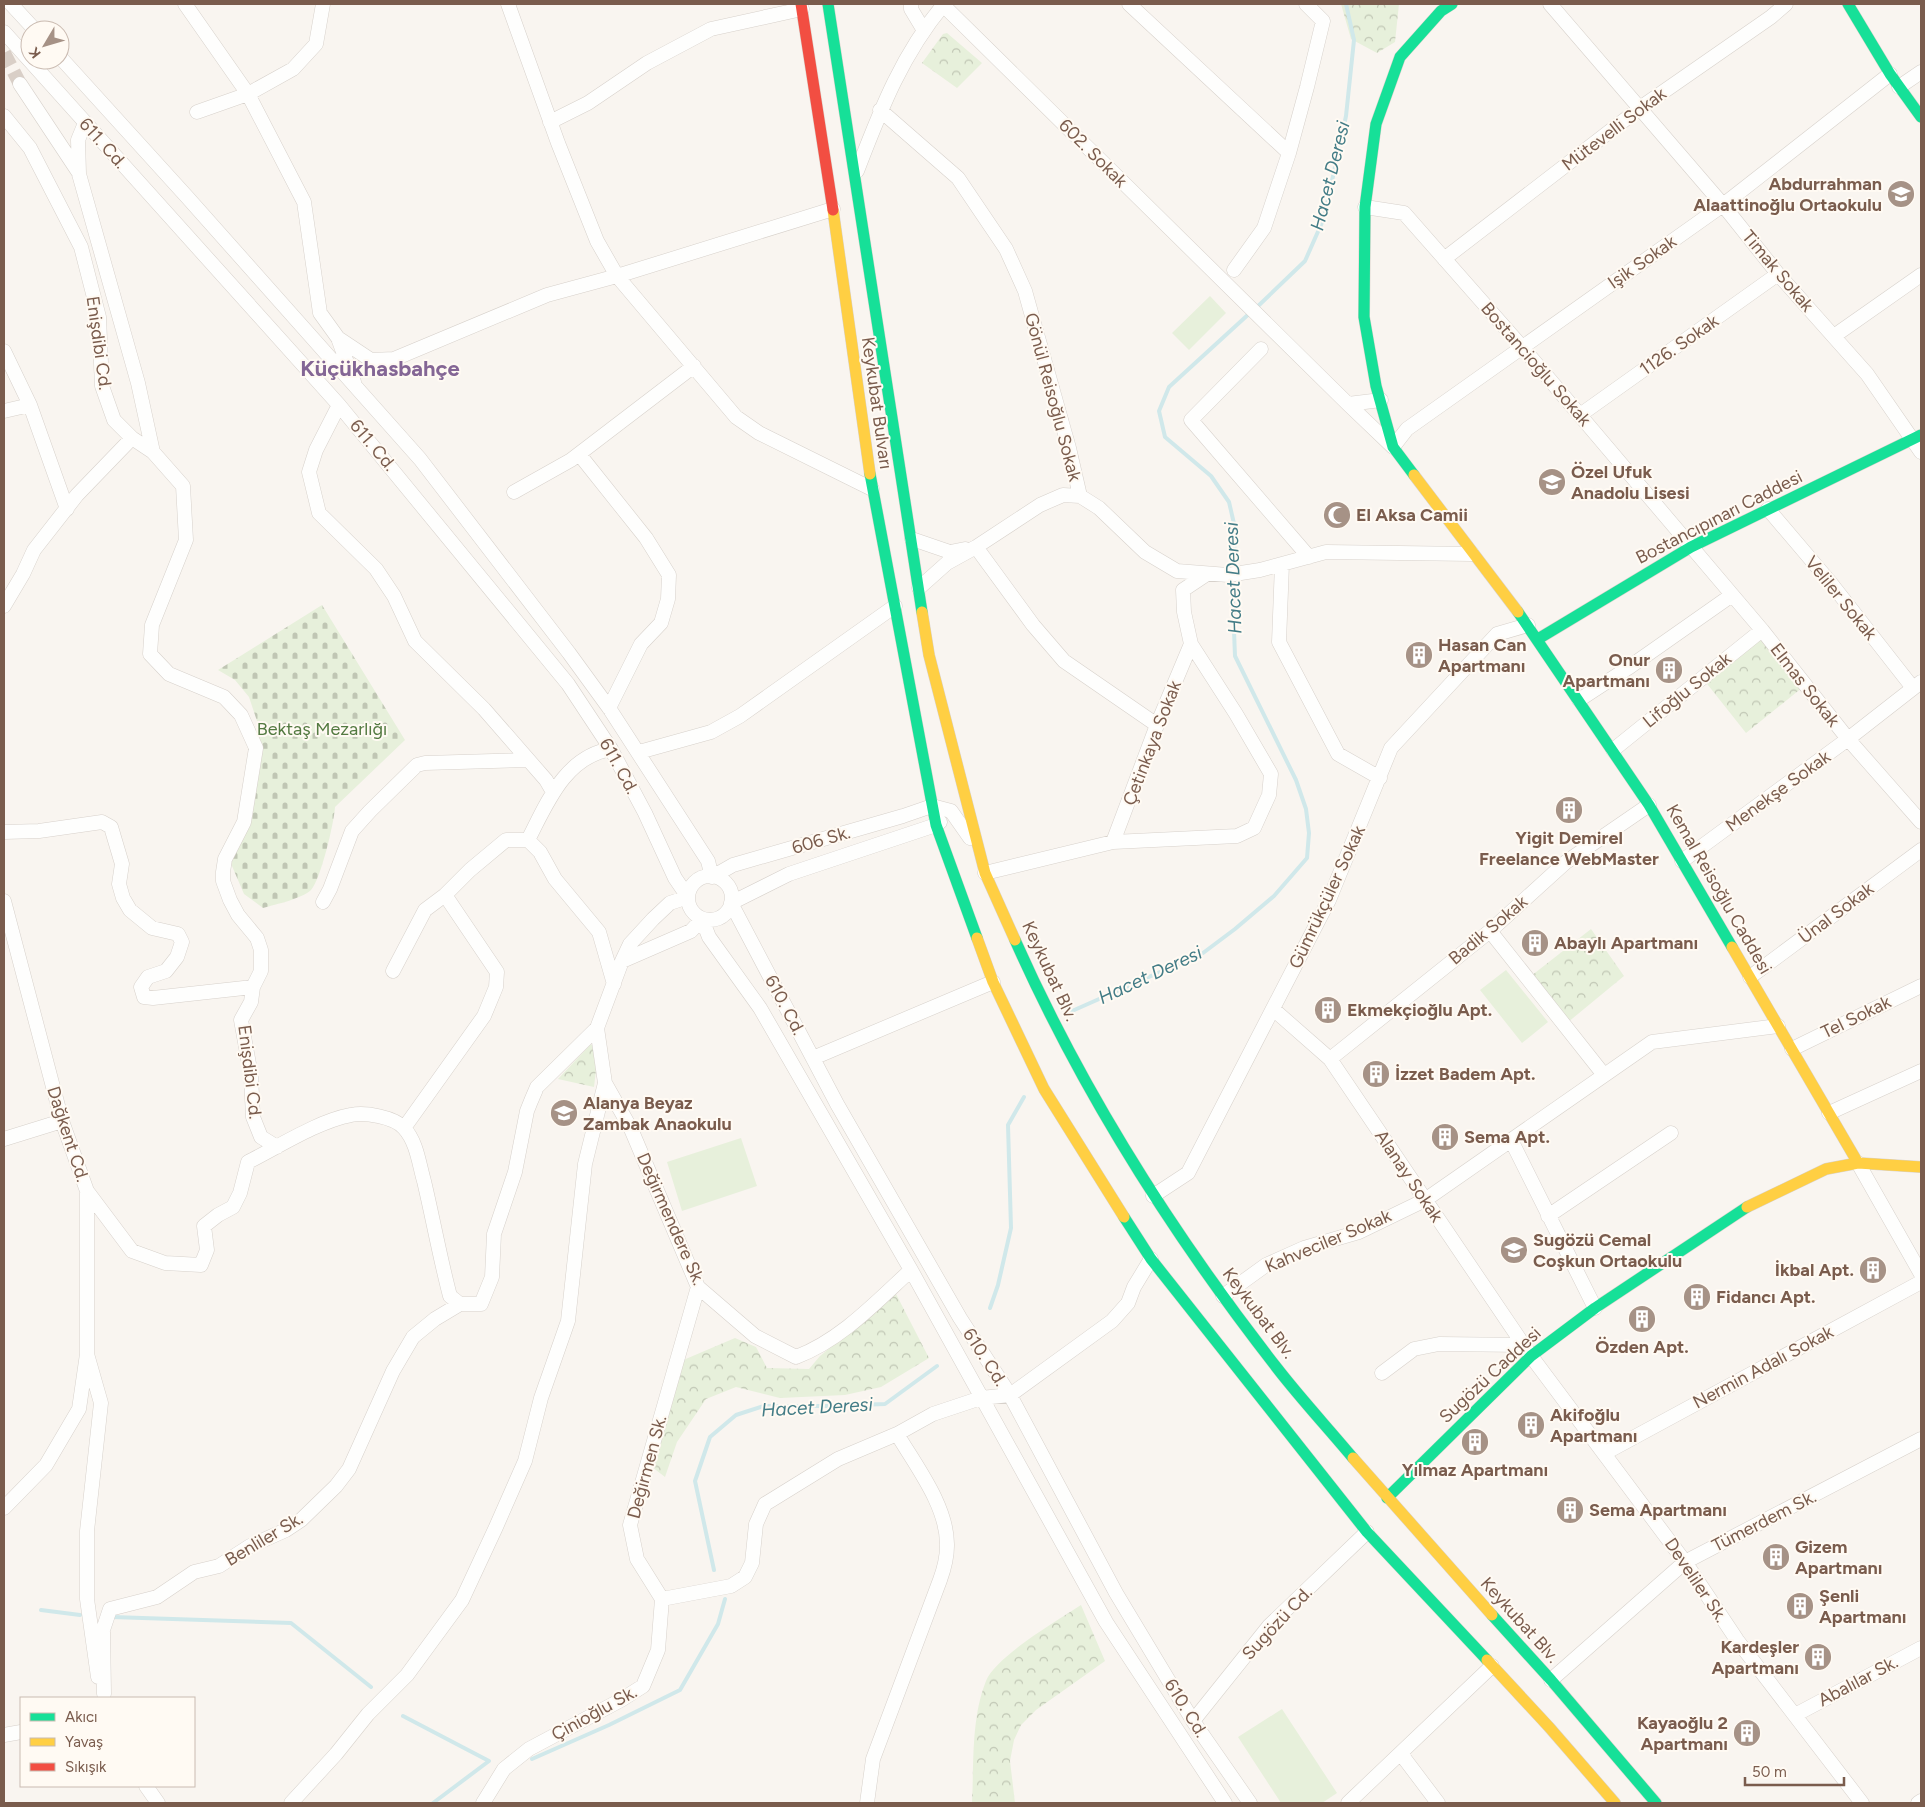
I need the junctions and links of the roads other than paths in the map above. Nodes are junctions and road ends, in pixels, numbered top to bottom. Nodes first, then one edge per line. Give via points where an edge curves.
1 (11, 4) edge
2 (185, 4) edge
3 (323, 4) edge
4 (508, 4) edge
5 (828, 4) edge
6 (911, 4) edge
7 (943, 4) edge
8 (1129, 4) edge
9 (1306, 4) edge
10 (1452, 4) edge
11 (1550, 4) edge
12 (1786, 4) edge
13 (1848, 4) edge
14 (801, 6) edge
15 (26, 20) edge
16 (923, 30) junction
17 (4, 32) edge
18 (70, 68) edge
19 (1921, 72) edge
20 (1890, 74) junction
21 (20, 84) tunnel mouth
22 (1899, 87) junction
23 (248, 94) junction
24 (1640, 108) junction
25 (880, 110) junction
26 (197, 112) dead end
27 (4, 116) edge
28 (1921, 117) edge
29 (550, 122) junction
30 (85, 123) junction
31 (1288, 153) junction
32 (79, 174) junction
33 (855, 177) junction
34 (1723, 205) junction
35 (1365, 207) junction
36 (833, 209) junction
37 (1444, 259) junction
38 (1234, 270) dead end
39 (1778, 274) junction
40 (1921, 275) edge
41 (617, 276) junction
42 (1834, 336) junction
43 (338, 338) junction
44 (1522, 347) junction
45 (1261, 349) dead end
46 (4, 351) edge
47 (694, 366) junction
48 (354, 385) junction
49 (1382, 400) junction
50 (1348, 404) junction
51 (30, 405) junction
52 (340, 405) junction
53 (4, 411) edge
54 (1580, 416) junction
55 (1917, 437) edge
56 (132, 438) junction
57 (1394, 447) junction
58 (153, 452) junction
59 (1921, 452) edge
60 (579, 454) junction
61 (872, 490) junction
62 (514, 492) dead end
63 (1080, 496) junction
64 (66, 509) junction
65 (1768, 509) junction
66 (912, 538) junction
67 (976, 547) junction
68 (1691, 547) junction
69 (1472, 554) junction
70 (1309, 557) junction
71 (1282, 564) junction
72 (1207, 574) junction
73 (919, 588) junction
74 (1732, 595) junction
75 (4, 606) edge
76 (895, 606) junction
77 (1528, 625) junction
78 (1762, 630) junction
79 (1538, 639) junction
80 (1191, 644) junction
81 (1917, 685) edge
82 (1579, 700) junction
83 (609, 708) junction
84 (1157, 724) junction
85 (1848, 739) junction
86 (611, 749) junction
87 (1613, 750) junction
88 (639, 752) junction
89 (527, 760) junction
90 (957, 765) junction
91 (1380, 778) junction
92 (553, 792) junction
93 (1650, 805) junction
94 (932, 806) junction
95 (950, 812) junction
96 (1921, 822) edge
97 (936, 825) junction
98 (4, 832) edge
99 (528, 840) junction
100 (1113, 842) junction
101 (977, 847) junction
102 (1921, 850) edge
103 (1682, 861) junction
104 (985, 872) junction
105 (712, 877) junction
106 (445, 896) junction
107 (688, 897) junction
108 (4, 901) edge
109 (323, 902) dead end
110 (731, 903) junction
111 (702, 919) junction
112 (1490, 931) junction
113 (622, 961) junction
114 (393, 971) dead end
115 (1750, 977) junction
116 (993, 982) junction
117 (614, 984) junction
118 (1921, 986) edge
119 (253, 987) junction
120 (1273, 1009) junction
121 (1778, 1026) junction
122 (598, 1028) junction
123 (1792, 1048) junction
124 (813, 1058) junction
125 (1330, 1059) junction
126 (1921, 1071) edge
127 (1604, 1075) junction
128 (605, 1083) junction
129 (1829, 1112) junction
130 (62, 1121) junction
131 (404, 1128) junction
132 (1671, 1133) dead end
133 (4, 1139) edge
134 (1511, 1140) junction
135 (277, 1147) junction
136 (1858, 1163) junction
137 (1921, 1167) edge
138 (87, 1191) junction
139 (1153, 1196) junction
140 (1425, 1200) junction
141 (1548, 1216) junction
142 (1151, 1258) junction
143 (910, 1270) junction
144 (1921, 1274) edge
145 (1921, 1282) edge
146 (698, 1287) junction
147 (1223, 1296) junction
148 (460, 1304) junction
149 (1595, 1308) junction
150 (1527, 1351) junction
151 (87, 1354) junction
152 (1382, 1373) dead end
153 (1010, 1395) junction
154 (981, 1398) junction
155 (897, 1434) junction
156 (1921, 1439) edge
157 (1605, 1453) junction
158 (1387, 1498) junction
159 (4, 1508) edge
160 (1367, 1532) junction
161 (1685, 1562) junction
162 (662, 1599) junction
163 (1921, 1648) edge
164 (1492, 1666) junction
165 (1550, 1680) junction
166 (104, 1696) edge
167 (1795, 1715) junction
168 (1193, 1721) junction
169 (20, 1732) edge
170 (4, 1735) edge
171 (1401, 1754) junction
172 (147, 1787) edge
173 (158, 1803) edge
174 (291, 1803) edge
175 (483, 1803) edge
176 (867, 1803) edge
177 (1225, 1803) edge
178 (1250, 1803) edge
179 (1348, 1803) edge
180 (1438, 1803) edge
181 (1615, 1803) edge
182 (1656, 1803) edge
183 (1862, 1803) edge

1 - 15 street
2 - 23 street
3 - 23 street via 316,44 293,69
4 - 29 street
5 - 33 main road, Keykubat Bulvarı
6 - 16 street
7 - 16 street
7 - 50 street, 602. Sokak
8 - 31 street
9 - 31 street via 1323,20
10 - 35 main road via 1441,11 1400,57 1376,124
11 - 24 street, Timak Sokak
12 - 24 street, Mütevelli Sokak
13 - 20 main road
14 - 29 street via 711,29 647,62 588,103
14 - 36 main road, Keykubat Bulvarı
16 - 25 street via 898,71
17 - 30 street, 611. Cd.
18 - 48 street, 611. Cd.
19 - 22 street
20 - 22 main road
20 - 34 street, Işik Sokak
21 - 32 street
22 - 28 main road
23 - 26 street
23 - 43 street via 304,202 320,313
24 - 34 street, Timak Sokak
24 - 37 street, Mütevelli Sokak
25 - 33 street
25 - 63 street, Gönül Reisoğlu Sokak via 958,178 1006,249 1025,291
27 - 56 street, Enişdibi Cd. via 30,148 81,247 99,317 102,386 114,420
29 - 41 street via 597,241
30 - 32 street, Enişdibi Cd. via 78,140
30 - 52 street, 611. Cd.
31 - 38 street via 1264,228
32 - 58 street, Enişdibi Cd. via 138,383
33 - 66 main road, Keykubat Bulvarı
34 - 39 street, Timak Sokak
34 - 44 street, Işik Sokak
35 - 37 street, Bostancioğlu Sokak via 1404,213
35 - 49 main road via 1364,317 1376,386
36 - 41 street
36 - 61 main road, Keykubat Bulvarı
37 - 44 street, Bostancioğlu Sokak
39 - 42 street, Timak Sokak
39 - 54 street, 1126. Sokak
40 - 42 street
41 - 43 street via 547,295 394,359 371,360
41 - 47 street
42 - 55 street, Timak Sokak
43 - 48 street
44 - 54 street, Bostancioğlu Sokak
44 - 57 street, Işik Sokak via 1408,429
45 - 70 street via 1190,420
46 - 51 street
47 - 60 street
47 - 61 street via 736,417 751,428
48 - 83 street, 611. Cd. via 420,459
49 - 50 street
49 - 57 main road
50 - 57 street, 602. Sokak
51 - 53 street
51 - 64 street
52 - 86 street, 611. Cd. via 568,684
52 - 89 street via 308,472 319,513 376,569 394,596 415,641 484,709
54 - 68 street, Bostancioğlu Sokak
55 - 59 street, Timak Sokak
55 - 65 main road, Bostancıpınarı Caddesi
56 - 58 street, Enişdibi Cd.
56 - 64 street
57 - 69 main road, Kemal Reisoğlu Caddesi
58 - 119 street, Enişdibi Cd. via 183,486 186,540 152,626 150,654 169,674 224,696 241,715 256,748 244,822 225,859 223,872 223,881 234,907 257,938 260,971
60 - 62 street
60 - 83 street via 646,538 669,575 668,599 661,623 641,644
61 - 76 main road, Keykubat Bulvarı
63 - 67 street via 1050,499
63 - 72 street, Gönül Reisoğlu Sokak via 1099,508 1145,552 1177,571
64 - 75 street via 34,550
65 - 68 main road, Bostancıpınarı Caddesi
65 - 81 street, Veliler Sokak
66 - 67 street via 950,552
66 - 73 main road, Keykubat Bulvarı
67 - 73 street via 947,563
67 - 84 street via 1033,625 1064,661
68 - 74 street, Elmas Sokak
68 - 79 main road, Bostancıpınarı Caddesi
69 - 70 street, Gönül Reisoğlu Sokak via 1326,552
69 - 77 main road, Kemal Reisoğlu Caddesi
70 - 71 street, Gönül Reisoğlu Sokak
71 - 72 street, Gönül Reisoğlu Sokak via 1228,575
71 - 91 street via 1279,642 1338,754
72 - 80 street via 1183,590
73 - 90 main road, Keykubat Bulvarı via 929,655
74 - 78 street, Elmas Sokak
74 - 82 street
76 - 88 street via 740,716 711,732
76 - 94 main road, Keykubat Bulvarı
77 - 79 main road, Kemal Reisoğlu Caddesi
77 - 91 street, Gümrükçüler Sokak via 1497,634 1392,748
78 - 85 street, Elmas Sokak
78 - 87 street, Lifoğlu Sokak
79 - 82 main road, Kemal Reisoğlu Caddesi
80 - 84 street, Çetinkaya Sokak
80 - 100 street via 1272,774 1269,795 1254,828 1237,836
81 - 85 street, Menekşe Sokak
82 - 87 main road, Kemal Reisoğlu Caddesi
83 - 88 street, 611. Cd.
84 - 100 street, Çetinkaya Sokak
85 - 96 street, Elmas Sokak
85 - 103 street, Menekşe Sokak
86 - 92 street via 577,765
86 - 107 street, 611. Cd. via 675,878
87 - 93 main road, Kemal Reisoğlu Caddesi
88 - 105 street, 611. Cd. via 708,861
89 - 92 street
89 - 109 street via 426,763 418,766 352,831
90 - 95 street via 957,798
90 - 101 main road, Keykubat Blv.
91 - 120 street, Gümrükçüler Sokak via 1329,900
92 - 99 street
93 - 103 main road, Kemal Reisoğlu Caddesi
93 - 112 street, Badik Sokak via 1566,862
94 - 95 street
94 - 97 main road
94 - 105 street, 606 Sk. via 733,865
95 - 97 street
95 - 101 street
97 - 110 street, 606 Sk. via 790,874
97 - 116 main road
98 - 119 street via 39,831 102,822 111,827 122,864 119,884 130,910 152,928 178,934 182,942 177,957 166,971 148,977 142,987 144,997
99 - 106 street via 506,840
99 - 117 street via 599,932
100 - 104 street
101 - 104 main road, Keykubat Blv.
102 - 115 street, Ünal Sokak
103 - 115 main road, Kemal Reisoğlu Caddesi
104 - 139 main road, Keykubat Blv. via 1028,970 1074,1062
105 - 107 street via 698,879 689,890
105 - 110 street via 730,889
106 - 114 street via 425,910
106 - 131 street via 497,972 496,987 484,1016
107 - 111 street via 691,910
107 - 113 street, Değirmendere Sk. via 670,902 630,944
108 - 130 street, Dağkent Cd.
110 - 111 street via 723,916
110 - 124 street, 610. Cd.
111 - 113 street via 691,931
111 - 143 street, 610. Cd. via 709,937 760,1008
112 - 125 street, Badik Sokak
112 - 127 street
113 - 117 street, Değirmendere Sk.
115 - 121 main road, Kemal Reisoğlu Caddesi
116 - 124 street
116 - 142 main road via 1044,1089
117 - 122 street, Değirmendere Sk.
118 - 123 street, Tel Sokak
119 - 135 street, Enişdibi Cd. via 241,1020 251,1075 254,1117 261,1137
120 - 125 street, Alanay Sokak
120 - 139 street, Gümrükçüler Sokak via 1188,1173
121 - 123 main road, Kemal Reisoğlu Caddesi
121 - 127 street, Kahveciler Sokak via 1652,1042
122 - 128 street, Değirmendere Sk.
122 - 148 street via 537,1087 527,1111 515,1172 494,1234 492,1277 481,1304
123 - 129 main road, Kemal Reisoğlu Caddesi
124 - 153 street, 610. Cd. via 960,1318
125 - 140 street, Alanay Sokak
126 - 129 street
127 - 134 street, Kahveciler Sokak
128 - 146 street, Değirmendere Sk. via 631,1130
128 - 174 street via 585,1164 568,1321 541,1398 525,1461 462,1600 408,1675 368,1714
129 - 136 main road, Kemal Reisoğlu Caddesi
130 - 133 street
130 - 138 street, Dağkent Cd.
131 - 135 street via 386,1118 367,1113 350,1115
131 - 148 street via 415,1148 450,1296
132 - 141 street
134 - 140 street, Kahveciler Sokak
134 - 141 street
135 - 138 street, Dağkent Cd. via 248,1162 233,1208 204,1226 207,1250 201,1266 165,1263 132,1250
136 - 137 main road, Sugözü Caddesi
136 - 144 street
136 - 149 main road, Sugözü Caddesi via 1826,1169 1744,1208
138 - 151 street
139 - 147 main road, Keykubat Blv.
140 - 147 street, Kahveciler Sokak via 1359,1232 1304,1248 1266,1265
140 - 150 street, Alanay Sokak
141 - 149 street
142 - 153 street via 1128,1303 1112,1321
142 - 160 main road
143 - 146 street, Değirmendere Sk. via 853,1323 813,1350 796,1357 755,1336
143 - 154 street, 610. Cd.
145 - 157 street, Nermin Adalı Sokak
146 - 162 street, Değirmen Sk. via 630,1525 637,1559
147 - 158 main road, Keykubat Blv. via 1278,1369
148 - 166 street, Benliler Sk. via 413,1337 393,1371 349,1469 301,1520 219,1566 194,1572 157,1597 110,1609 103,1630
149 - 150 main road, Sugözü Caddesi
150 - 152 street via 1439,1344 1414,1349
150 - 157 street, Develiler Sk.
150 - 158 main road, Sugözü Caddesi
151 - 159 street via 79,1409 46,1465
151 - 166 street via 101,1403 88,1531 87,1599 96,1671
153 - 154 street
153 - 168 street, 610. Cd. via 1116,1593
154 - 155 street via 933,1414
154 - 177 street, 610. Cd. via 1106,1622
155 - 162 street via 838,1459 765,1504 756,1524 752,1563 744,1577 731,1586
155 - 176 street via 942,1512 946,1529 946,1562 873,1759
156 - 161 street, Tümerdem Sk.
157 - 161 street, Develiler Sk.
158 - 165 main road, Keykubat Blv.
160 - 164 main road
160 - 168 street, Sugözü Cd. via 1269,1626
161 - 165 street, Tümerdem Sk.
161 - 167 street, Develiler Sk. via 1737,1640
162 - 175 street, Çinioğlu Sk. via 658,1650 643,1686 529,1749 504,1770
163 - 167 street, Abalılar Sk.
164 - 171 street
164 - 181 main road
165 - 182 main road, Keykubat Blv.
167 - 183 street, Develiler Sk.
168 - 178 street, 610. Cd.
169 - 170 street
171 - 179 street
171 - 180 street
172 - 173 street

